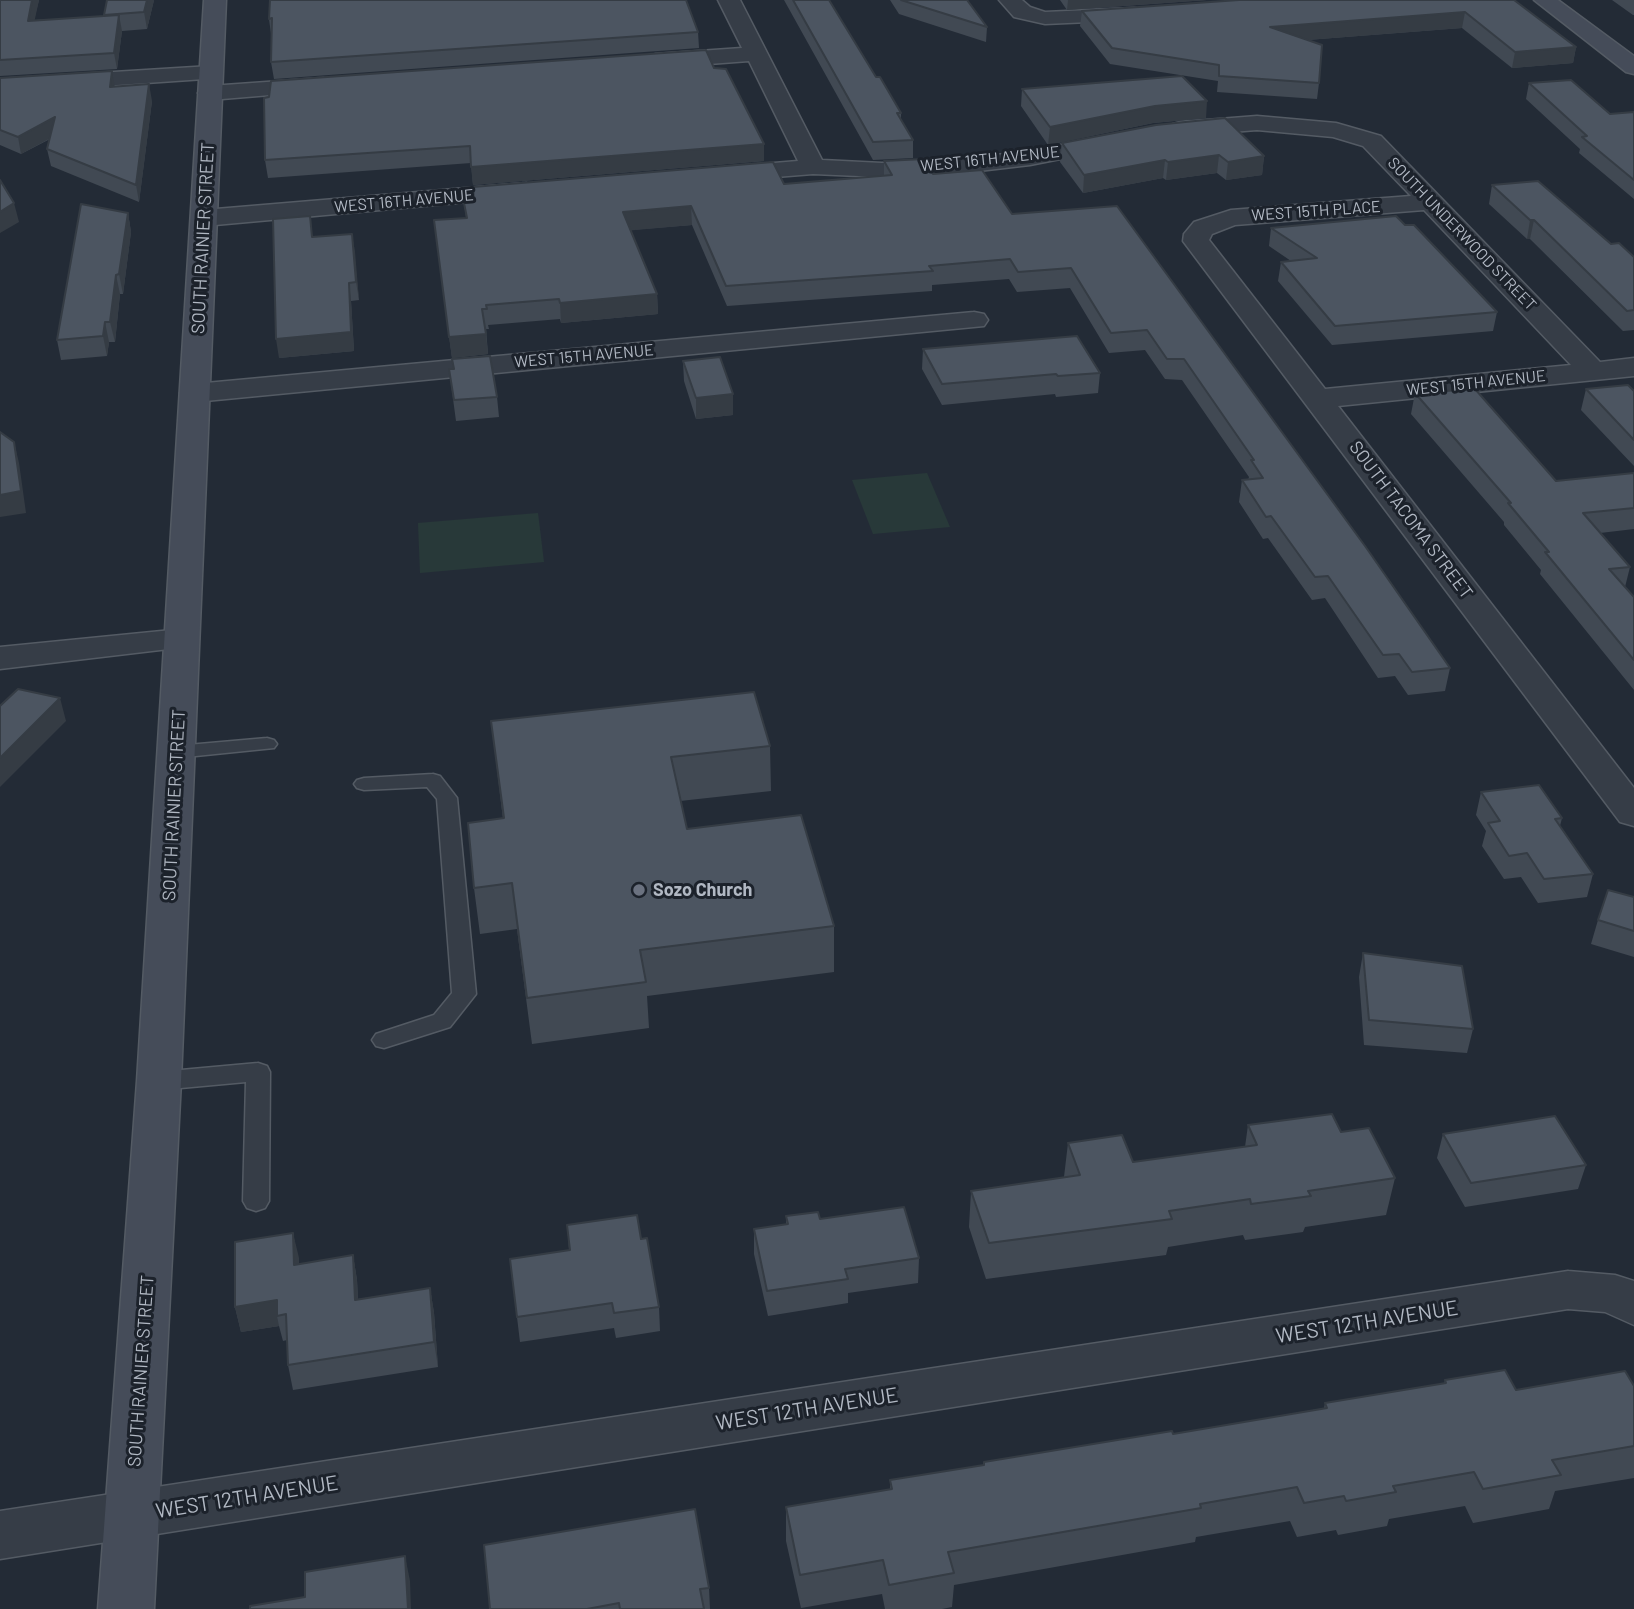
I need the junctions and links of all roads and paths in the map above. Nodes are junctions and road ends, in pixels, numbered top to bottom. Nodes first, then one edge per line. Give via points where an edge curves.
1 (215, 0) edge
2 (729, 0) edge
3 (1010, 0) edge
4 (1545, 0) edge
5 (1149, 13) edge
6 (756, 54) junction
7 (633, 63) edge
8 (1634, 67) edge
9 (211, 83) junction
10 (347, 83) edge
11 (0, 86) edge
12 (1154, 133) edge
13 (1129, 138) edge
14 (813, 167) junction
15 (702, 176) edge
16 (550, 189) edge
17 (1430, 202) junction
18 (204, 218) junction
19 (1203, 228) joint
20 (974, 320) dead end
21 (1634, 367) edge
22 (1593, 371) junction
23 (195, 393) junction
24 (1318, 399) junction
25 (182, 639) junction
26 (0, 658) edge
27 (267, 744) dead end
28 (176, 752) junction
29 (364, 784) dead end
30 (1634, 814) edge
31 (384, 1040) dead end
32 (159, 1081) junction
33 (256, 1202) dead end
34 (1624, 1300) edge
35 (131, 1515) junction
36 (0, 1535) edge
37 (126, 1609) edge

1 - 9 street, SOUTH RAINIER STREET
2 - 6 street
3 - 5 street via 1035,17
4 - 8 street
6 - 7 street
6 - 14 street
9 - 10 street
9 - 11 street
9 - 18 street, SOUTH RAINIER STREET
12 - 17 street, SOUTH UNDERWOOD STREET via 1256,123 1313,127 1372,141
13 - 14 street, WEST 16TH AVENUE via 979,164 882,170
14 - 15 street, WEST 16TH AVENUE
16 - 18 street, WEST 16TH AVENUE
17 - 19 street, WEST 15TH PLACE via 1231,218
17 - 22 street, SOUTH UNDERWOOD STREET
18 - 23 street, SOUTH RAINIER STREET
19 - 24 street, SOUTH TACOMA STREET via 1196,241 1200,250
20 - 23 street, WEST 15TH AVENUE
21 - 22 street, WEST 15TH AVENUE
22 - 24 street, WEST 15TH AVENUE
23 - 25 street, SOUTH RAINIER STREET
24 - 30 street, SOUTH TACOMA STREET
25 - 26 street
25 - 28 street, SOUTH RAINIER STREET
27 - 28 lane
28 - 32 street, SOUTH RAINIER STREET
29 - 31 lane via 433,779 447,798 464,994 442,1021
32 - 33 lane via 258,1072
32 - 35 street, SOUTH RAINIER STREET
34 - 35 street, WEST 12TH AVENUE via 1568,1290
35 - 36 street, WEST 12TH AVENUE
35 - 37 street, SOUTH RAINIER STREET

